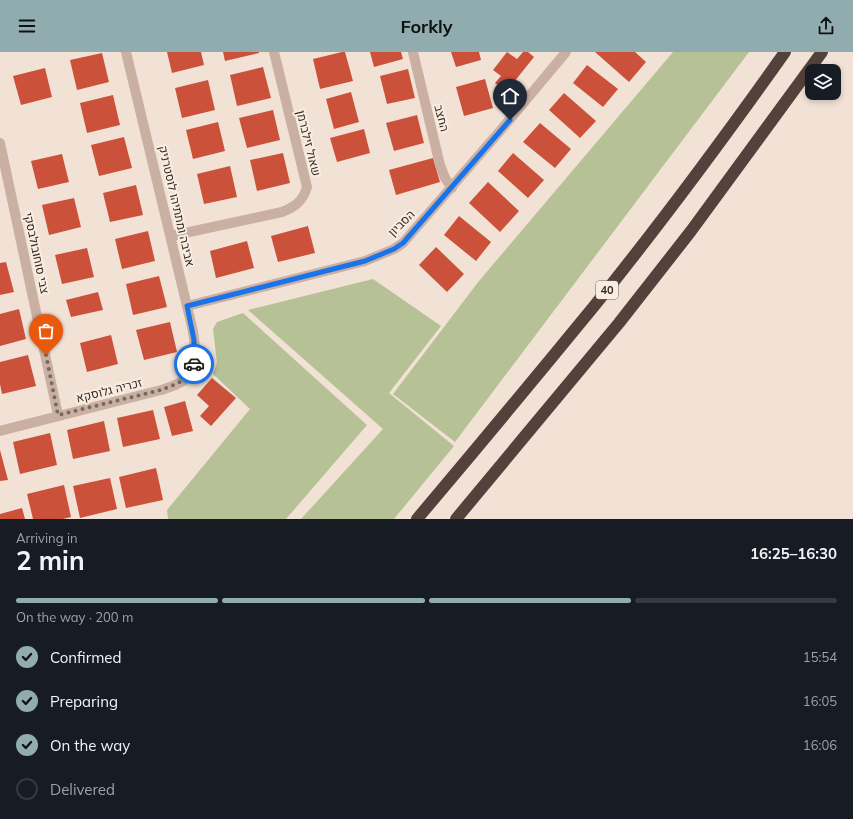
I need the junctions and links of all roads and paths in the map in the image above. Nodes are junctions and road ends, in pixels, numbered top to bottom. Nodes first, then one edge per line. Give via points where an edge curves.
1 (126, 52) edge
2 (274, 52) edge
3 (413, 52) edge
4 (566, 52) edge
5 (785, 52) edge
6 (822, 52) edge
7 (0, 143) edge
8 (452, 188) junction
9 (171, 236) junction
10 (187, 306) junction
11 (193, 367) joint
12 (58, 415) junction
13 (0, 431) edge
14 (417, 519) edge
15 (456, 519) edge

1 - 9 street, אביבה ומתתיהו לוסטרניק
2 - 9 street, שאול זילברמן via 307,187 305,195 293,208 282,212
3 - 8 street, החצב via 440,165
4 - 8 street, הסביון
5 - 14 highway, 40 via 672,207 600,299
6 - 15 highway, 40 via 691,231 628,312
7 - 12 street, צבי סוחובולבסקי
8 - 10 street, הסביון via 403,243 394,249 365,261
9 - 10 street, אביבה ומתתיהו לוסטרניק
10 - 11 street, אביבה ומתתיהו לוסטרניק via 194,340
11 - 12 street, זכריה גלוסקא via 188,376 177,384 161,390
12 - 13 street, זכריה גלוסקא

